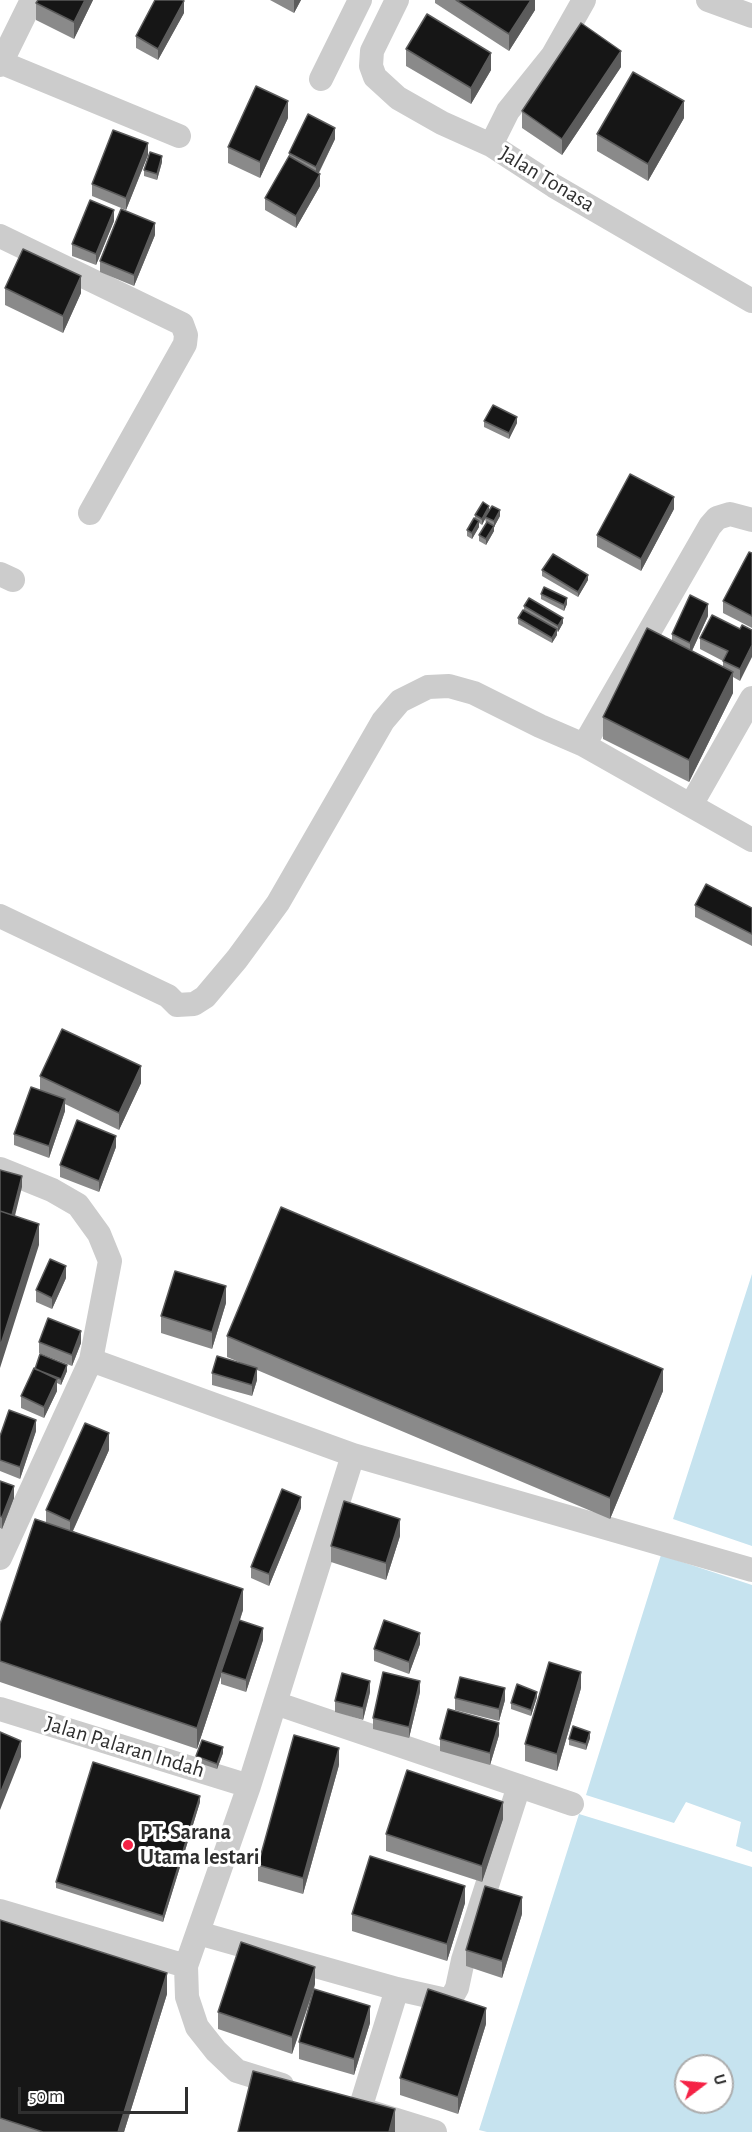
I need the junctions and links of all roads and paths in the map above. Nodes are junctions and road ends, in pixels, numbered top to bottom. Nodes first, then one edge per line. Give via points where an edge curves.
1 (32, 0) edge
2 (360, 0) edge
3 (397, 0) edge
4 (584, 0) edge
5 (708, 0) edge
6 (752, 16) edge
7 (0, 63) edge
8 (321, 80) dead end
9 (180, 136) dead end
10 (491, 145) junction
11 (0, 236) edge
12 (752, 301) edge
13 (90, 513) dead end
14 (752, 520) edge
15 (752, 698) edge
16 (584, 745) junction
17 (691, 805) junction
18 (752, 840) edge
19 (0, 916) edge
20 (0, 1169) edge
21 (91, 1360) junction
22 (353, 1455) junction
23 (0, 1558) edge
24 (752, 1570) edge
25 (275, 1703) junction
26 (0, 1709) edge
27 (249, 1786) junction
28 (519, 1786) junction
29 (572, 1804) dead end
30 (0, 1911) edge
31 (198, 1933) junction
32 (186, 1966) junction
33 (397, 1989) junction
34 (304, 2091) edge
35 (435, 2132) edge

1 - 7 street
2 - 8 street
3 - 10 street via 372,51 375,77 398,98
4 - 10 street, Jalan Tonasa via 553,55 508,111
5 - 6 street
7 - 9 street
10 - 12 street, Jalan Tonasa
11 - 13 street via 182,324 186,335 185,344
14 - 16 street via 730,514 717,518 710,526
15 - 17 street
16 - 17 street
16 - 19 street via 474,693 450,686 428,687 400,700 383,721 278,903 237,959 205,997 194,1004 177,1005 168,996
17 - 18 street
20 - 21 street via 78,1205 99,1234 110,1261
21 - 22 street
21 - 23 street
22 - 24 street
22 - 25 street
25 - 27 street
25 - 28 street
26 - 27 street, Jalan Palaran Indah
27 - 31 street
28 - 29 street
28 - 33 street via 452,1997 446,2000
30 - 32 street
31 - 32 street
31 - 33 street
32 - 34 street via 187,1997 198,2027 216,2051 237,2071
33 - 35 street via 349,2105

